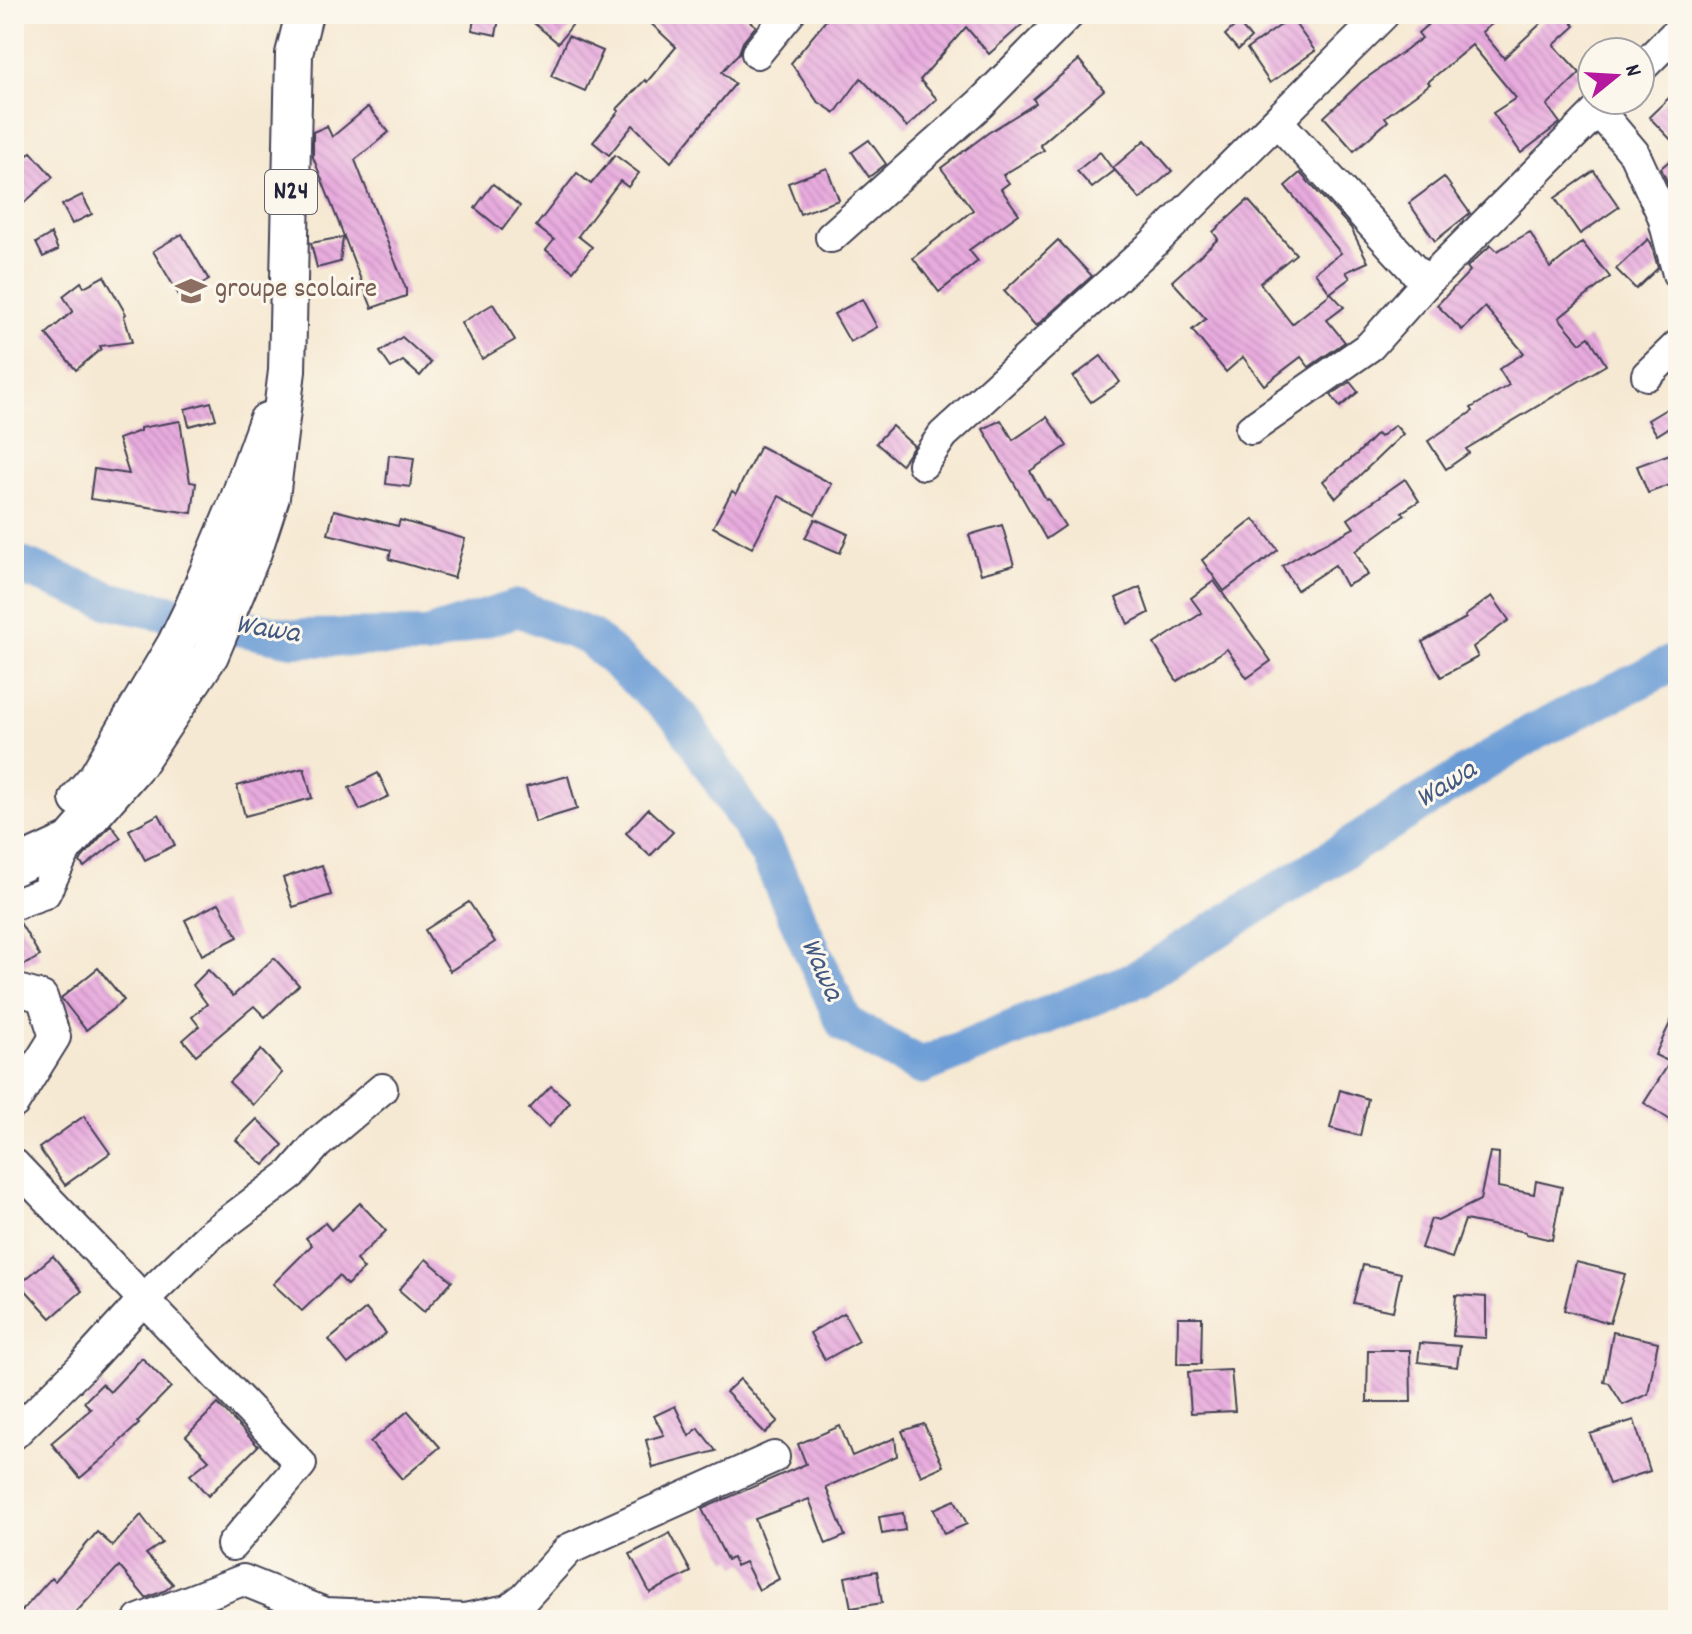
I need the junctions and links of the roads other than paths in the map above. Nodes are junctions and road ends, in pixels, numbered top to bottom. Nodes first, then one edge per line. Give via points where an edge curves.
1 (304, 14) edge
2 (789, 14) edge
3 (1069, 14) edge
4 (1384, 14) edge
5 (1678, 31) edge
6 (757, 53) dead end
7 (1656, 53) edge
8 (1592, 116) edge
9 (1610, 116) edge
10 (1277, 121) junction
11 (831, 237) dead end
12 (1678, 274) edge
13 (1426, 283) junction
14 (1678, 345) edge
15 (1647, 375) dead end
16 (1251, 429) dead end
17 (923, 464) dead end
18 (210, 611) junction
19 (70, 841) junction
20 (14, 867) edge
21 (14, 904) edge
22 (14, 989) edge
23 (382, 1089) dead end
24 (14, 1103) edge
25 (14, 1164) edge
26 (144, 1299) junction
27 (14, 1434) edge
28 (774, 1457) dead end
29 (232, 1545) dead end
30 (139, 1620) edge

1 - 18 main road, N24 via 294,54 287,371 271,497 253,552
2 - 6 street
3 - 11 street via 980,104
4 - 10 street
5 - 7 street
8 - 13 street
9 - 12 street via 1663,216
10 - 13 street
10 - 17 street via 1154,243 943,435
13 - 16 street via 1370,346
14 - 15 street
18 - 19 main road, N24 via 210,655 138,763
18 - 20 main road, N24 via 175,645 97,777
19 - 20 main road, N24
19 - 21 street via 45,893
22 - 24 street via 42,997 55,1037
23 - 26 street via 317,1144 291,1174 209,1236
25 - 26 street
26 - 27 street
26 - 29 street via 301,1464
28 - 30 street via 569,1549 508,1610 465,1619 325,1613 243,1580

